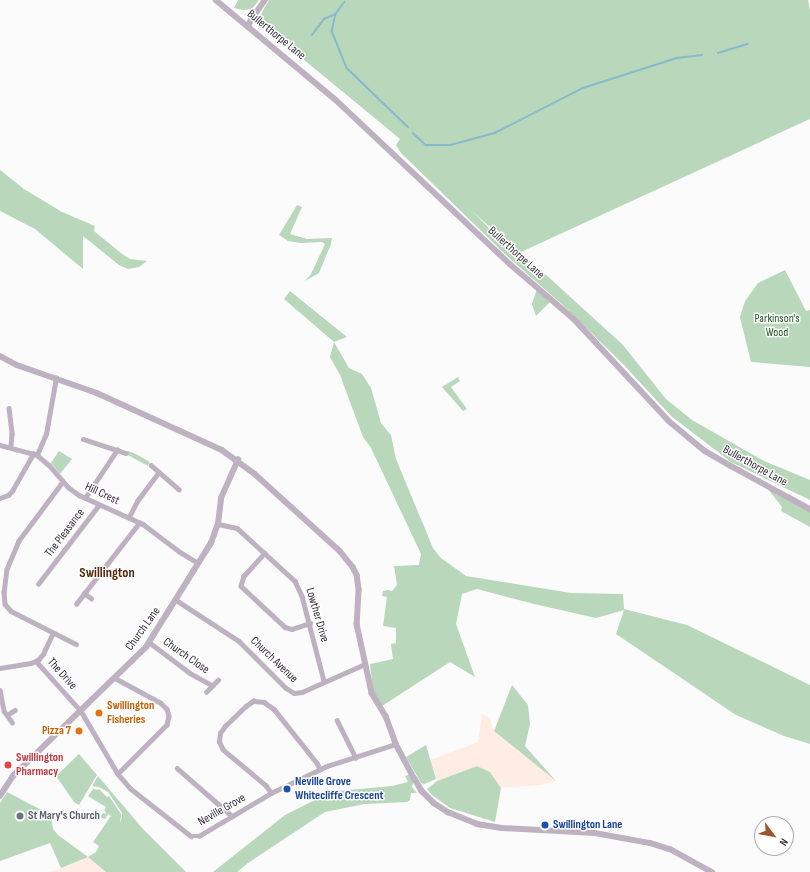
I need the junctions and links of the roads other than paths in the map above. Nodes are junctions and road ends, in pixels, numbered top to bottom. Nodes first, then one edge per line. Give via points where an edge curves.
1 (216, 0) edge
2 (265, 0) edge
3 (248, 27) junction
4 (0, 356) edge
5 (56, 378) junction
6 (8, 408) dead end
7 (83, 439) dead end
8 (0, 444) edge
9 (11, 446) junction
10 (117, 450) junction
11 (126, 453) dead end
12 (35, 454) junction
13 (238, 460) junction
14 (151, 465) dead end
15 (159, 472) junction
16 (63, 482) junction
17 (179, 489) dead end
18 (0, 498) edge
19 (85, 498) junction
20 (98, 506) junction
21 (810, 509) edge
22 (129, 517) junction
23 (139, 523) junction
24 (218, 524) junction
25 (265, 553) junction
26 (198, 563) junction
27 (48, 572) junction
28 (53, 576) dead end
29 (38, 584) dead end
30 (84, 593) junction
31 (91, 598) dead end
32 (176, 600) junction
33 (76, 604) dead end
34 (310, 623) junction
35 (53, 633) junction
36 (149, 642) junction
37 (76, 644) dead end
38 (36, 661) junction
39 (365, 664) junction
40 (0, 668) edge
41 (114, 678) junction
42 (218, 680) dead end
43 (324, 681) junction
44 (212, 685) junction
45 (0, 690) edge
46 (206, 692) dead end
47 (15, 710) dead end
48 (82, 711) junction
49 (7, 715) junction
50 (337, 720) dead end
51 (12, 722) dead end
52 (396, 744) junction
53 (356, 758) junction
54 (177, 768) dead end
55 (320, 769) junction
56 (118, 774) junction
57 (271, 793) junction
58 (0, 796) edge
59 (232, 816) junction
60 (712, 872) edge

1 - 3 street, Bullerthorpe Lane
2 - 3 street
3 - 21 street, Bullerthorpe Lane via 342,105 510,264 574,319 674,425 705,451
4 - 5 street
5 - 12 street via 46,434
5 - 13 street via 97,393 194,436
6 - 9 street
7 - 10 street
8 - 9 street, Hill Crest
9 - 12 street, Hill Crest
10 - 11 street
10 - 19 street
12 - 16 street, Hill Crest via 49,465
12 - 18 street via 12,491
13 - 24 street, Church Lane via 221,498
13 - 39 street via 340,551 353,567 358,582 357,624
14 - 15 street
15 - 17 street
15 - 22 street via 137,501
16 - 19 street, Hill Crest
16 - 35 street via 17,545 7,569 4,592 5,604 11,611
19 - 20 street, Hill Crest
20 - 22 street, Hill Crest
20 - 27 street, The Pleasance
22 - 23 street, Hill Crest
23 - 26 street, Hill Crest
23 - 30 street
24 - 25 street, Lowther Drive via 237,528
24 - 26 street, Church Lane
25 - 34 street, Lowther Drive via 298,586
25 - 34 street via 244,576 241,586 285,627 292,628
26 - 32 street, Church Lane
27 - 28 street, The Pleasance
27 - 29 street, The Pleasance
30 - 31 street
30 - 33 street
32 - 36 street, Church Lane
32 - 43 street, Church Avenue via 239,641 290,691 302,692
34 - 43 street, Lowther Drive
35 - 37 street
35 - 38 street via 43,654
36 - 41 street, Church Lane
36 - 44 street, Church Close via 190,673
38 - 40 street, The Drive
38 - 48 street, The Drive
39 - 43 street, Church Avenue
39 - 52 street via 372,693 389,723
41 - 48 street, Church Lane
41 - 56 street via 161,703 169,716 167,725
42 - 44 street, Church Close
44 - 46 street, Church Close
45 - 49 street
47 - 49 street
48 - 56 street, Neville Grove
48 - 58 street, Church Lane via 13,776
49 - 51 street
50 - 53 street
52 - 53 street, Neville Grove
52 - 60 street via 422,791 448,812 462,818 477,824 502,828 567,830 621,836 670,849
53 - 55 street, Neville Grove
54 - 59 street
55 - 57 street, Neville Grove
55 - 57 street via 274,709 264,702 254,702 246,706 225,726 220,733 219,742 223,750
56 - 59 street, Neville Grove via 130,788 191,836 199,836
57 - 59 street, Neville Grove

